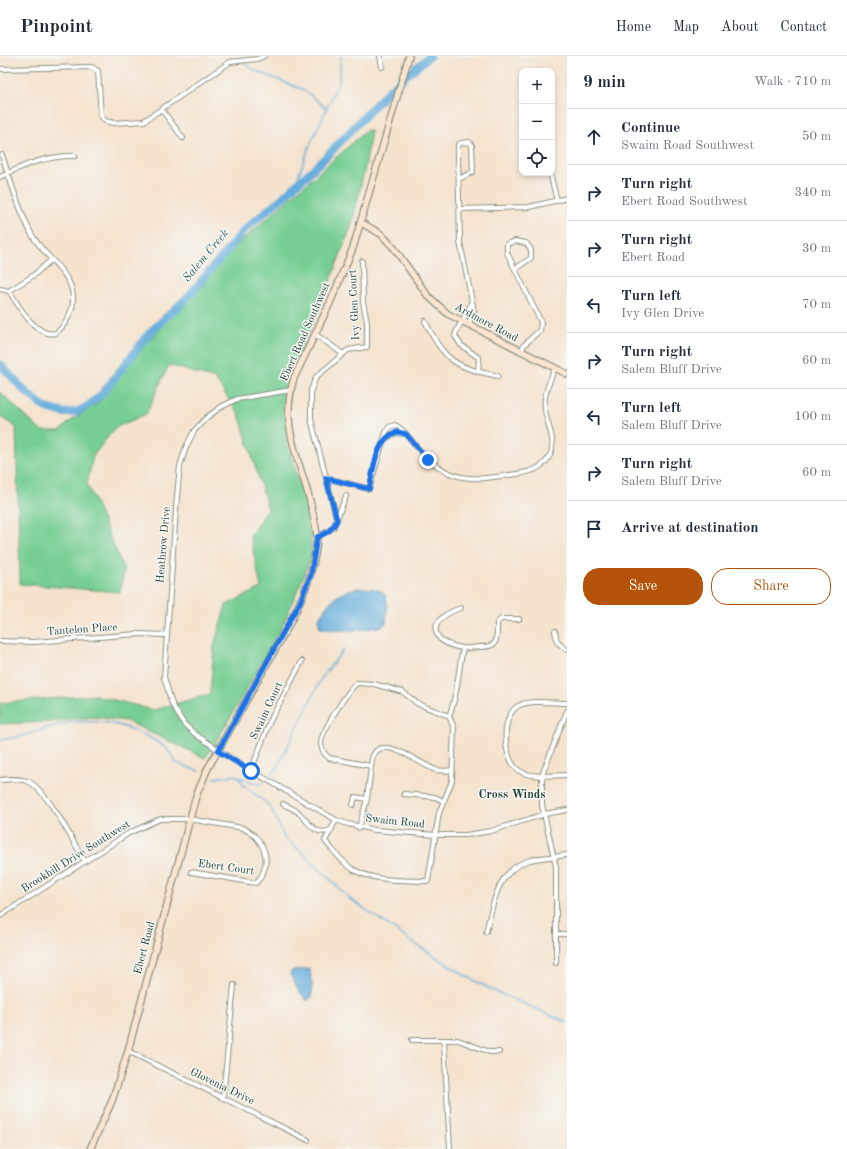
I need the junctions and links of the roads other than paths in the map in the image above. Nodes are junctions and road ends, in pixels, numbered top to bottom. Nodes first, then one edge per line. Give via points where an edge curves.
1 (264, 56) edge
2 (380, 56) edge
3 (409, 56) edge
4 (382, 67) dead end
5 (0, 69) edge
6 (162, 110) junction
7 (183, 138) dead end
8 (2, 155) dead end
9 (75, 156) dead end
10 (8, 173) junction
11 (551, 176) edge
12 (0, 177) edge
13 (459, 179) junction
14 (567, 198) edge
15 (557, 200) junction
16 (460, 209) junction
17 (360, 222) junction
18 (51, 260) junction
19 (362, 261) dead end
20 (515, 270) junction
21 (0, 289) edge
22 (9, 291) junction
23 (425, 321) dead end
24 (465, 324) junction
25 (315, 334) junction
26 (520, 352) junction
27 (342, 354) junction
28 (555, 368) junction
29 (478, 372) junction
30 (567, 374) edge
31 (498, 376) dead end
32 (291, 390) junction
33 (406, 434) junction
34 (384, 440) junction
35 (326, 478) junction
36 (346, 496) dead end
37 (337, 520) junction
38 (317, 537) junction
39 (461, 608) dead end
40 (519, 619) dead end
41 (555, 631) dead end
42 (166, 635) junction
43 (0, 641) edge
44 (463, 648) junction
45 (567, 650) edge
46 (302, 661) dead end
47 (567, 703) edge
48 (567, 712) edge
49 (449, 716) junction
50 (218, 751) junction
51 (235, 762) joint
52 (370, 766) junction
53 (452, 770) junction
54 (251, 771) junction
55 (542, 775) junction
56 (567, 775) edge
57 (0, 780) edge
58 (404, 794) dead end
59 (367, 799) junction
60 (443, 801) junction
61 (283, 804) dead end
62 (353, 805) dead end
63 (567, 810) edge
64 (545, 814) junction
65 (189, 819) junction
66 (336, 820) junction
67 (359, 828) junction
68 (332, 829) junction
69 (436, 835) junction
70 (567, 855) edge
71 (554, 857) junction
72 (84, 860) junction
73 (191, 872) dead end
74 (0, 916) edge
75 (486, 932) dead end
76 (557, 934) junction
77 (567, 934) edge
78 (556, 963) dead end
79 (234, 985) dead end
80 (412, 1040) dead end
81 (444, 1041) junction
82 (128, 1051) junction
83 (499, 1052) dead end
84 (223, 1097) junction
85 (308, 1140) dead end
86 (90, 1149) edge
87 (450, 1149) edge

1 - 6 street via 230,62
2 - 4 street
3 - 17 main road, Ebert Road Southwest
5 - 6 street via 92,67 98,71 101,116 105,122 144,121
6 - 7 street
8 - 10 street
9 - 10 street via 35,161
10 - 12 street
10 - 18 street via 31,234
11 - 15 street
13 - 13 street via 458,145 469,142 472,145 473,172
13 - 16 street
14 - 15 street
15 - 16 street via 529,208
16 - 24 street via 460,242 474,311
17 - 24 main road, Ardmore Road via 381,234 428,296 439,307
17 - 25 main road, Ebert Road Southwest via 344,272
18 - 22 street
18 - 22 street via 65,276 73,293 73,304 68,320 56,333 47,333 33,324
19 - 27 street, Ivy Glen Court via 367,347 348,350
20 - 20 street via 507,253 507,244 515,241 526,243 531,250 531,258
20 - 26 street via 541,322 540,330
21 - 22 street
23 - 29 street via 445,354 463,368
24 - 26 main road, Ardmore Road
24 - 29 street via 456,329 455,336 460,345 479,358
25 - 27 street
25 - 32 main road, Ebert Road Southwest
26 - 28 main road, Ardmore Road
27 - 35 street via 316,377 311,390 311,419
28 - 30 main road, Ardmore Road
28 - 33 street via 544,398 552,433 551,454 545,463 531,472 491,478 455,476 428,460
29 - 31 street
32 - 38 main road, Ebert Road Southwest via 288,414 290,431
32 - 42 street, Heathrow Drive via 237,399 206,418 194,431 180,466
33 - 34 street via 395,433
33 - 34 street via 398,426 392,425
34 - 35 street via 379,449 369,489
35 - 37 street
36 - 37 street
37 - 38 street via 329,531
38 - 50 main road, Ebert Road Southwest via 311,574 300,602
39 - 44 street via 441,617 436,631 442,641
40 - 44 street via 501,619 497,623 494,643 490,646
41 - 45 street via 557,642
42 - 43 street, Tantelon Place via 138,634 34,642
42 - 50 street, Heathrow Drive via 164,678 172,704 184,724
44 - 49 street via 455,702
46 - 54 street, Swaim Court via 270,721
47 - 55 street via 530,703 518,706 506,723 505,737 513,764 525,773
48 - 55 street
49 - 52 street via 418,704 403,692 374,684 357,683 349,691 330,722 321,746 329,758
49 - 53 street via 454,728
50 - 51 street, Heathrow Drive
50 - 65 main road, Ebert Road via 208,768
51 - 54 street, Swaim Road
52 - 53 street via 373,753 385,748 400,751 436,770
52 - 59 street
53 - 60 street via 452,781
54 - 66 street, Swaim Road
55 - 56 street
55 - 64 street via 542,805
57 - 72 street via 20,779 37,786
58 - 60 street
59 - 62 street via 355,797
59 - 67 street
60 - 69 street
61 - 68 street via 299,813 318,831
63 - 64 street, Swaim Road
64 - 69 street, Swaim Road via 490,831 466,835
64 - 71 street
65 - 72 street, Brookhill Drive Southwest via 160,819 129,833
65 - 73 street, Ebert Court via 251,832 261,842 266,862 256,883
65 - 82 main road, Ebert Road
66 - 67 street, Swaim Road
66 - 68 street
67 - 69 street, Swaim Road
68 - 69 street via 325,841 341,860 354,870 377,878 428,881
70 - 71 street
71 - 75 street via 521,864 504,877 495,896
71 - 76 street
72 - 74 street, Brookhill Drive Southwest
76 - 77 street
76 - 78 street
79 - 84 street
80 - 81 street
81 - 83 street via 464,1041 490,1052
81 - 87 street
82 - 84 street, Glovenia Drive
82 - 86 main road, Ebert Road via 112,1101
84 - 85 street, Glovenia Drive

